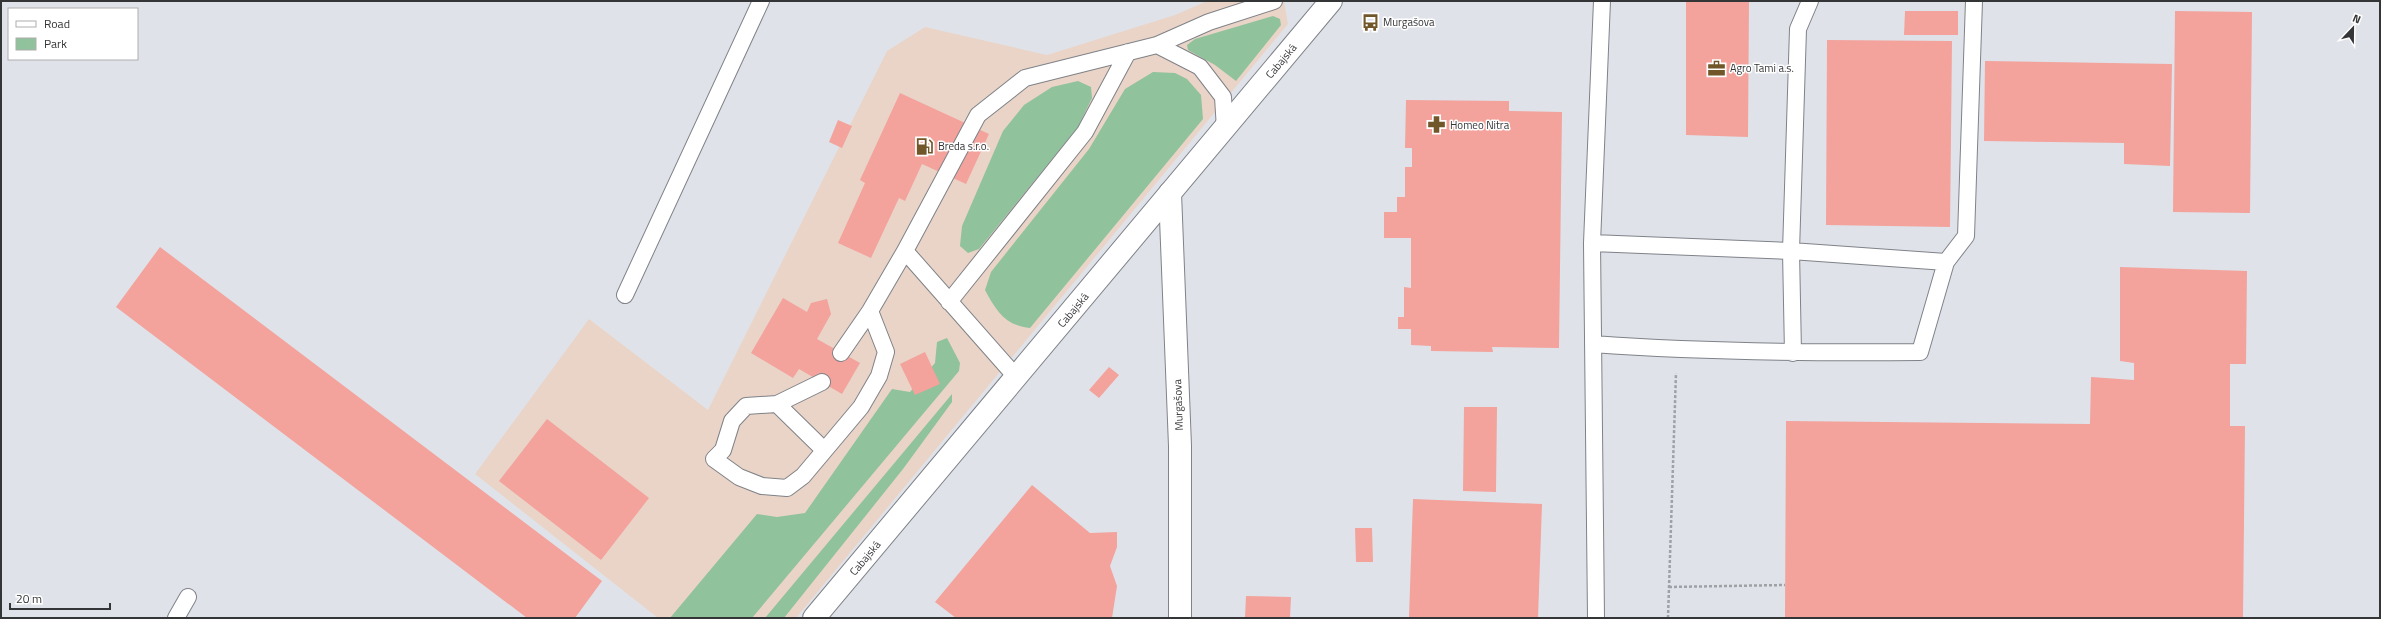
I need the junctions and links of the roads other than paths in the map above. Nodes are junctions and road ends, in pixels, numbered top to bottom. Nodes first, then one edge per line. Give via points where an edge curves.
1 (761, 1) edge
2 (1274, 1) edge
3 (1331, 1) edge
4 (1602, 1) edge
5 (1810, 1) edge
6 (1974, 1) edge
7 (1157, 45) junction
8 (1128, 52) junction
9 (1225, 129) junction
10 (1170, 193) junction
11 (1592, 243) junction
12 (1791, 250) junction
13 (905, 251) junction
14 (1946, 262) junction
15 (625, 295) dead end
16 (949, 302) junction
17 (870, 311) junction
18 (1593, 344) junction
19 (841, 353) dead end
20 (1793, 354) junction
21 (1017, 378) junction
22 (822, 382) dead end
23 (777, 404) junction
24 (824, 450) junction
25 (188, 597) dead end
26 (176, 618) edge
27 (814, 618) edge
28 (1180, 618) edge
29 (1596, 618) edge

1 - 15 lane
2 - 7 lane via 1209,22
3 - 9 main road, Cabajská
4 - 11 lane
5 - 12 lane via 1798,29
6 - 14 lane via 1966,236
7 - 8 lane
7 - 9 lane via 1200,67 1223,97
8 - 13 lane via 1025,78 978,115
8 - 16 lane via 1085,132
9 - 10 main road, Cabajská
10 - 21 main road, Cabajská
10 - 28 main road, Murgašova via 1180,446
11 - 12 lane
11 - 18 lane
12 - 14 lane
12 - 20 lane
13 - 16 lane
13 - 17 lane
14 - 20 lane via 1920,352
16 - 21 lane
17 - 19 lane
17 - 24 lane via 886,352 879,376 861,407
18 - 20 lane
18 - 29 lane
21 - 27 main road, Cabajská
22 - 23 lane
23 - 24 lane
23 - 24 lane via 746,406 732,421 723,450 714,459 739,477 762,486 787,488 804,476
25 - 26 lane

